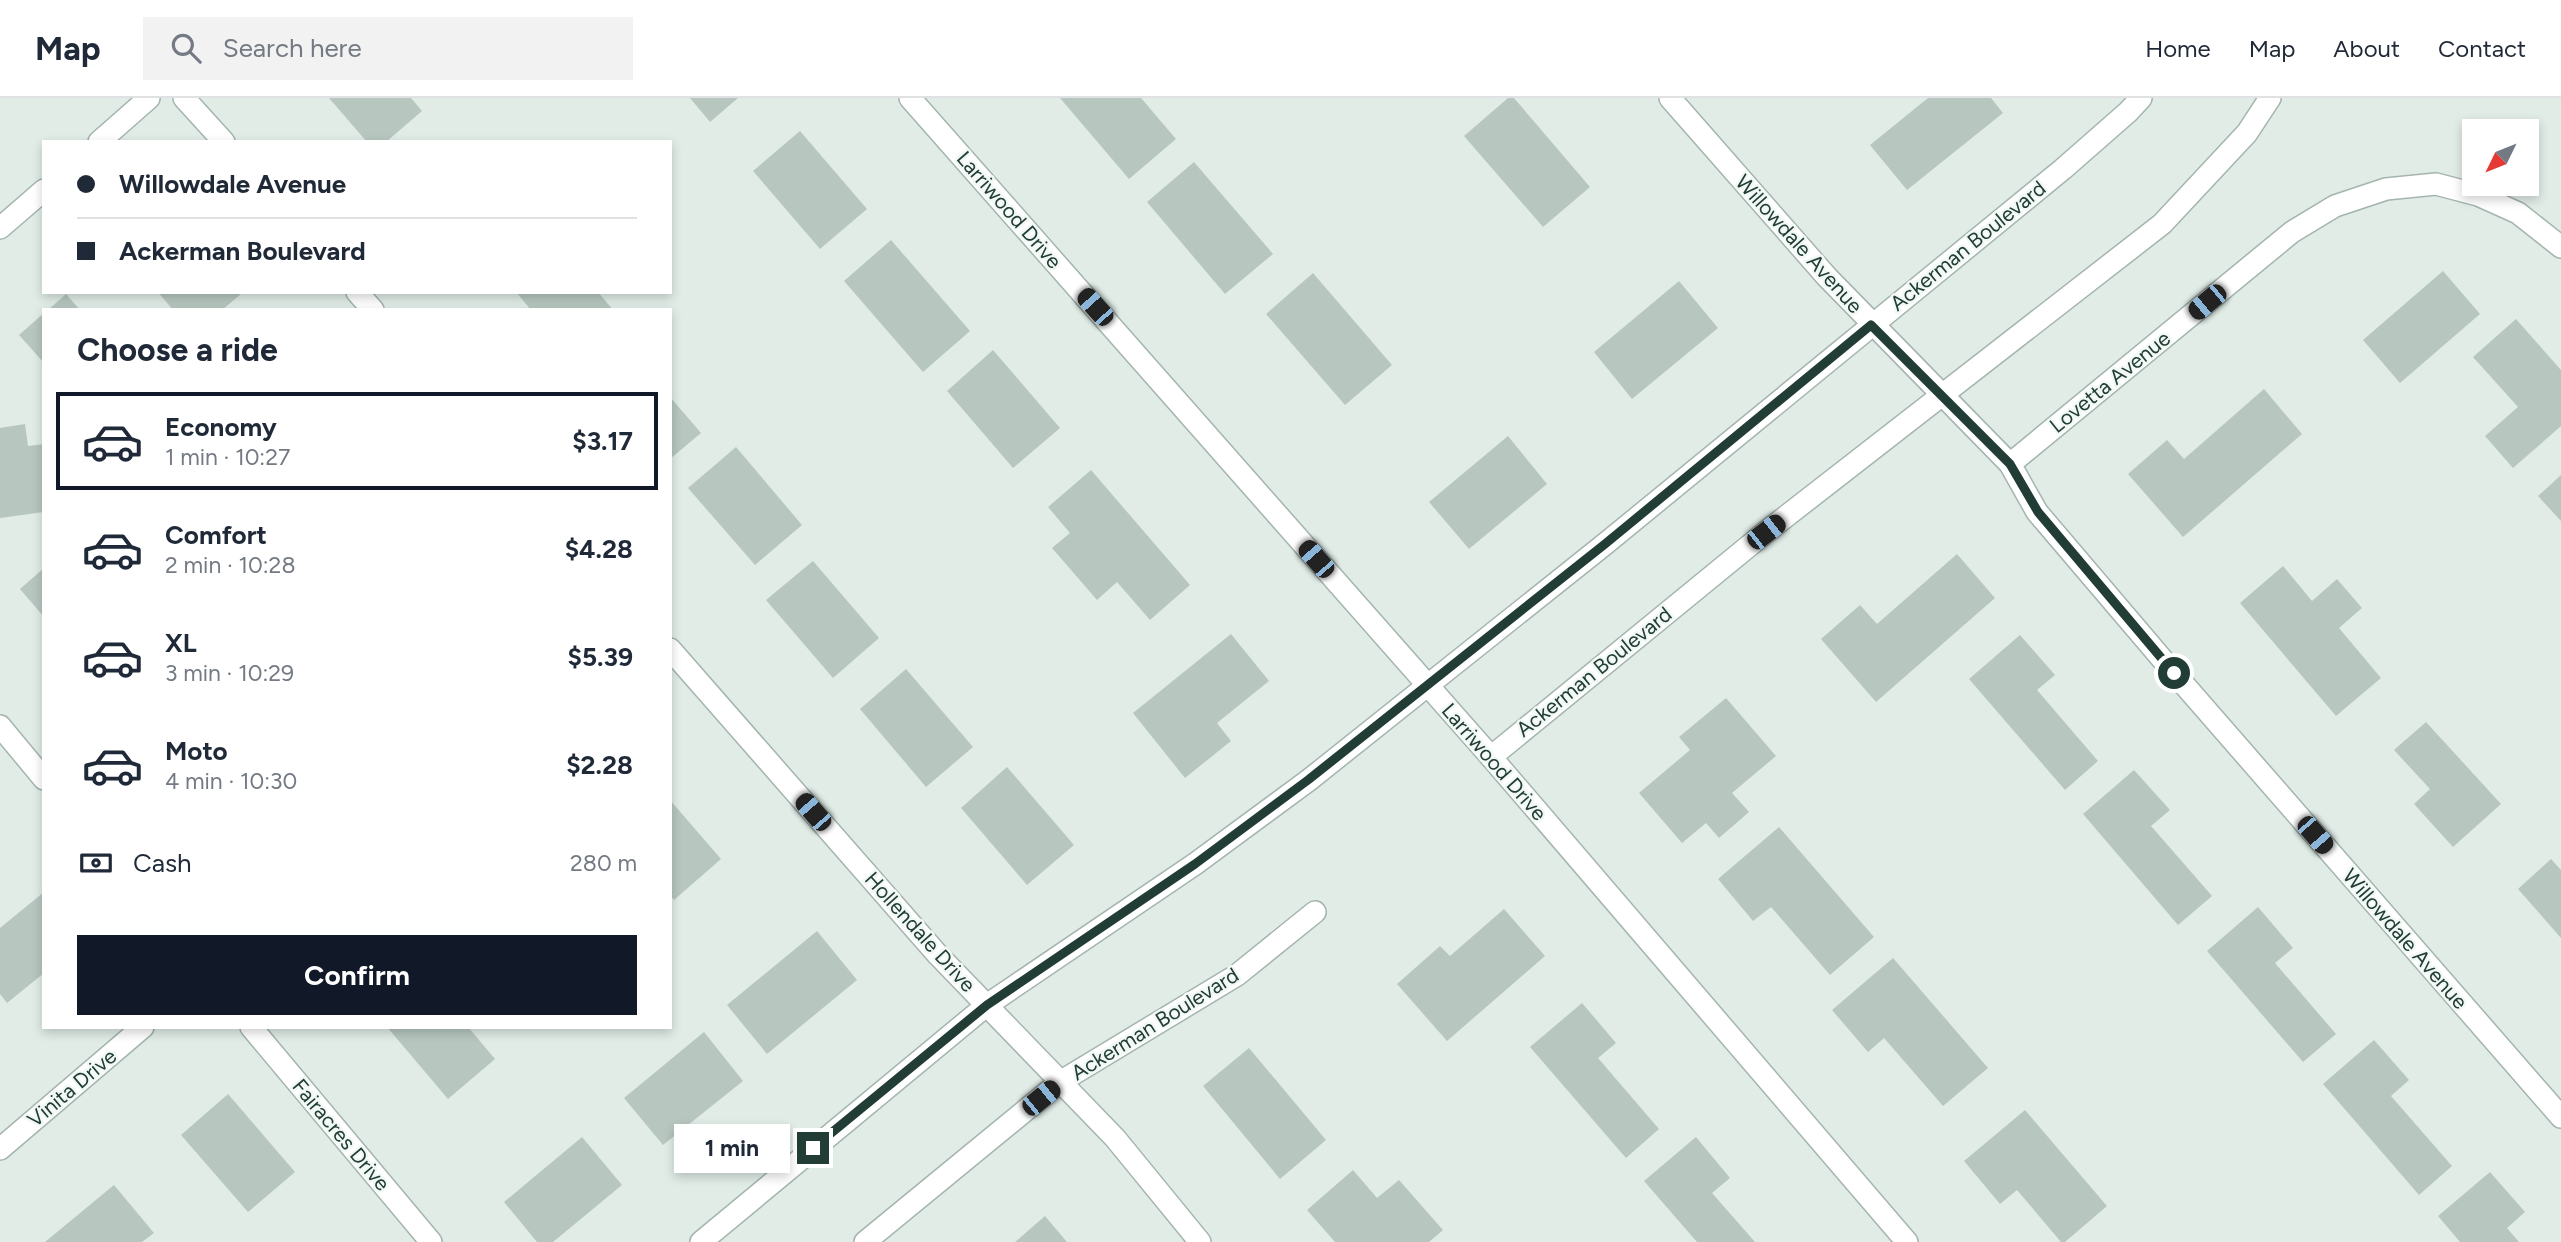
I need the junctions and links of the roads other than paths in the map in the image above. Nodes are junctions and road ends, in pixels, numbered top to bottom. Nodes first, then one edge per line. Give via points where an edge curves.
1 (149, 98) edge
2 (184, 98) edge
3 (910, 98) edge
4 (1670, 98) edge
5 (2141, 98) edge
6 (2270, 98) edge
7 (101, 140) edge
8 (222, 140) edge
9 (42, 192) edge
10 (0, 228) edge
11 (2561, 247) edge
12 (359, 294) edge
13 (371, 308) edge
14 (1871, 325) junction
15 (1944, 396) junction
16 (2010, 464) junction
17 (672, 651) edge
18 (1428, 686) junction
19 (0, 726) edge
20 (1491, 757) junction
21 (42, 777) edge
22 (1315, 912) dead end
23 (987, 1005) junction
24 (141, 1029) edge
25 (253, 1029) edge
26 (1060, 1082) junction
27 (2561, 1117) edge
28 (0, 1149) edge
29 (431, 1242) edge
30 (701, 1242) edge
31 (865, 1242) edge
32 (1200, 1242) edge
33 (1907, 1242) edge

1 - 7 street
2 - 8 street
3 - 18 street, Larriwood Drive
4 - 14 street, Willowdale Avenue
5 - 14 street, Ackerman Boulevard via 2063,169
6 - 15 street, Ackerman Boulevard via 2247,134 2162,224
9 - 10 street
11 - 16 street, Lovetta Avenue via 2518,213 2478,195 2436,184 2386,189 2335,206 2292,232
12 - 13 street
14 - 15 street, Willowdale Avenue
14 - 18 street, Ackerman Boulevard
15 - 16 street, Willowdale Avenue
15 - 20 street, Ackerman Boulevard via 1766,532
16 - 27 street, Willowdale Avenue via 2046,522
17 - 23 street, Hollendale Drive
18 - 20 street, Larriwood Drive
18 - 23 street, Ackerman Boulevard via 1215,849
19 - 21 street
20 - 33 street, Larriwood Drive
22 - 26 street, Ackerman Boulevard via 1237,975
23 - 26 street, Hollendale Drive
23 - 30 street, Ackerman Boulevard
24 - 28 street, Vinita Drive
25 - 29 street, Fairacres Drive
26 - 31 street, Ackerman Boulevard
26 - 32 street, Hollendale Drive via 1115,1138

